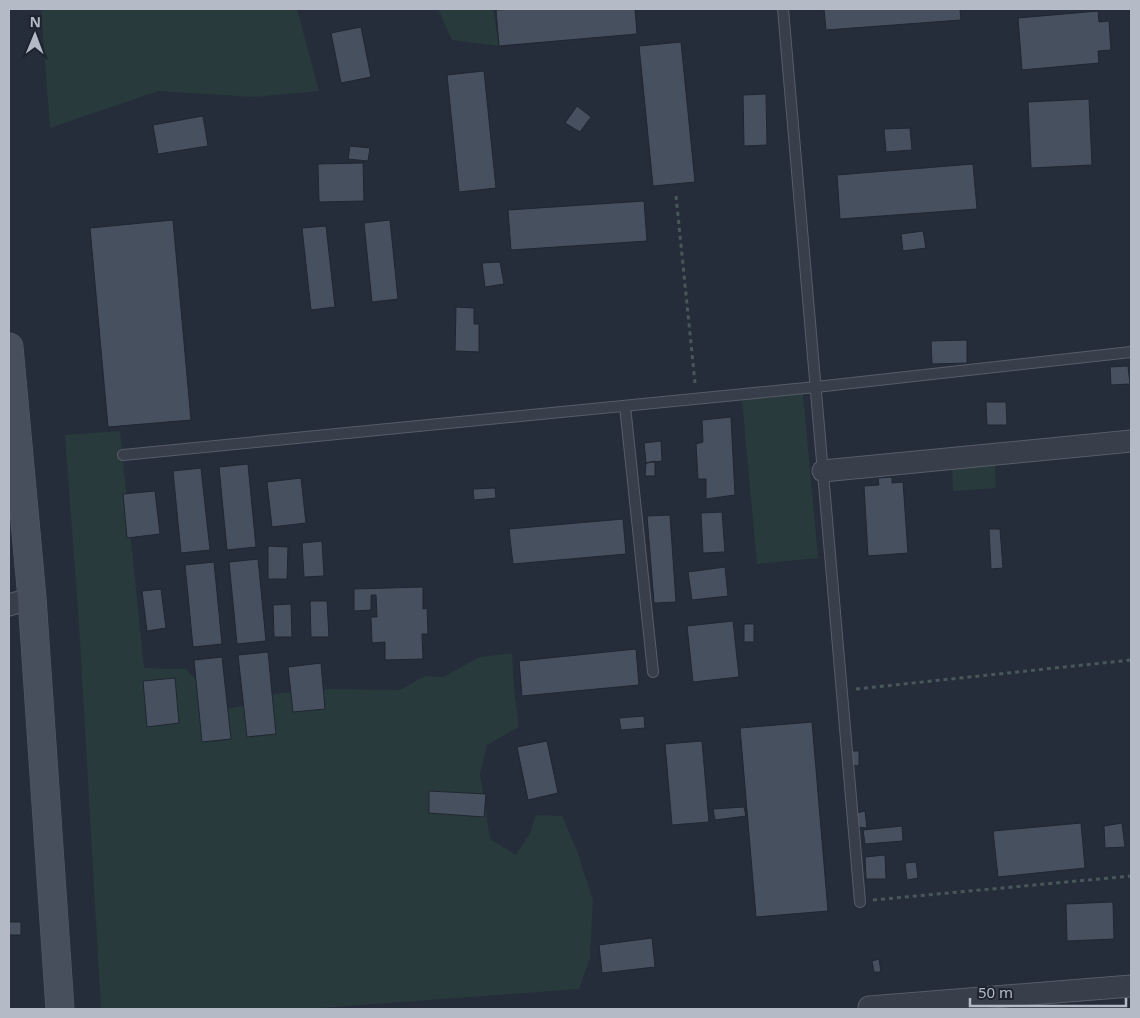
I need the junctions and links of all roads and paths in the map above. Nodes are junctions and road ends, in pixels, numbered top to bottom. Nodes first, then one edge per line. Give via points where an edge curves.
1 (783, 9) edge
2 (676, 196) dead end
3 (9, 347) edge
4 (1131, 352) edge
5 (816, 387) junction
6 (697, 399) junction
7 (625, 406) junction
8 (1131, 441) edge
9 (123, 455) dead end
10 (823, 471) junction
11 (21, 601) edge
12 (1131, 660) edge
13 (653, 672) dead end
14 (842, 690) junction
15 (1131, 876) edge
16 (860, 902) joint
17 (1131, 986) edge
18 (868, 1008) edge
19 (60, 1009) edge

1 - 5 lane
2 - 6 path
3 - 11 main road
4 - 5 lane
5 - 6 lane
5 - 10 lane
6 - 7 lane
7 - 9 lane
7 - 13 lane
8 - 10 street
10 - 14 lane
11 - 19 main road
12 - 14 path
14 - 16 lane
15 - 16 path
17 - 18 street

